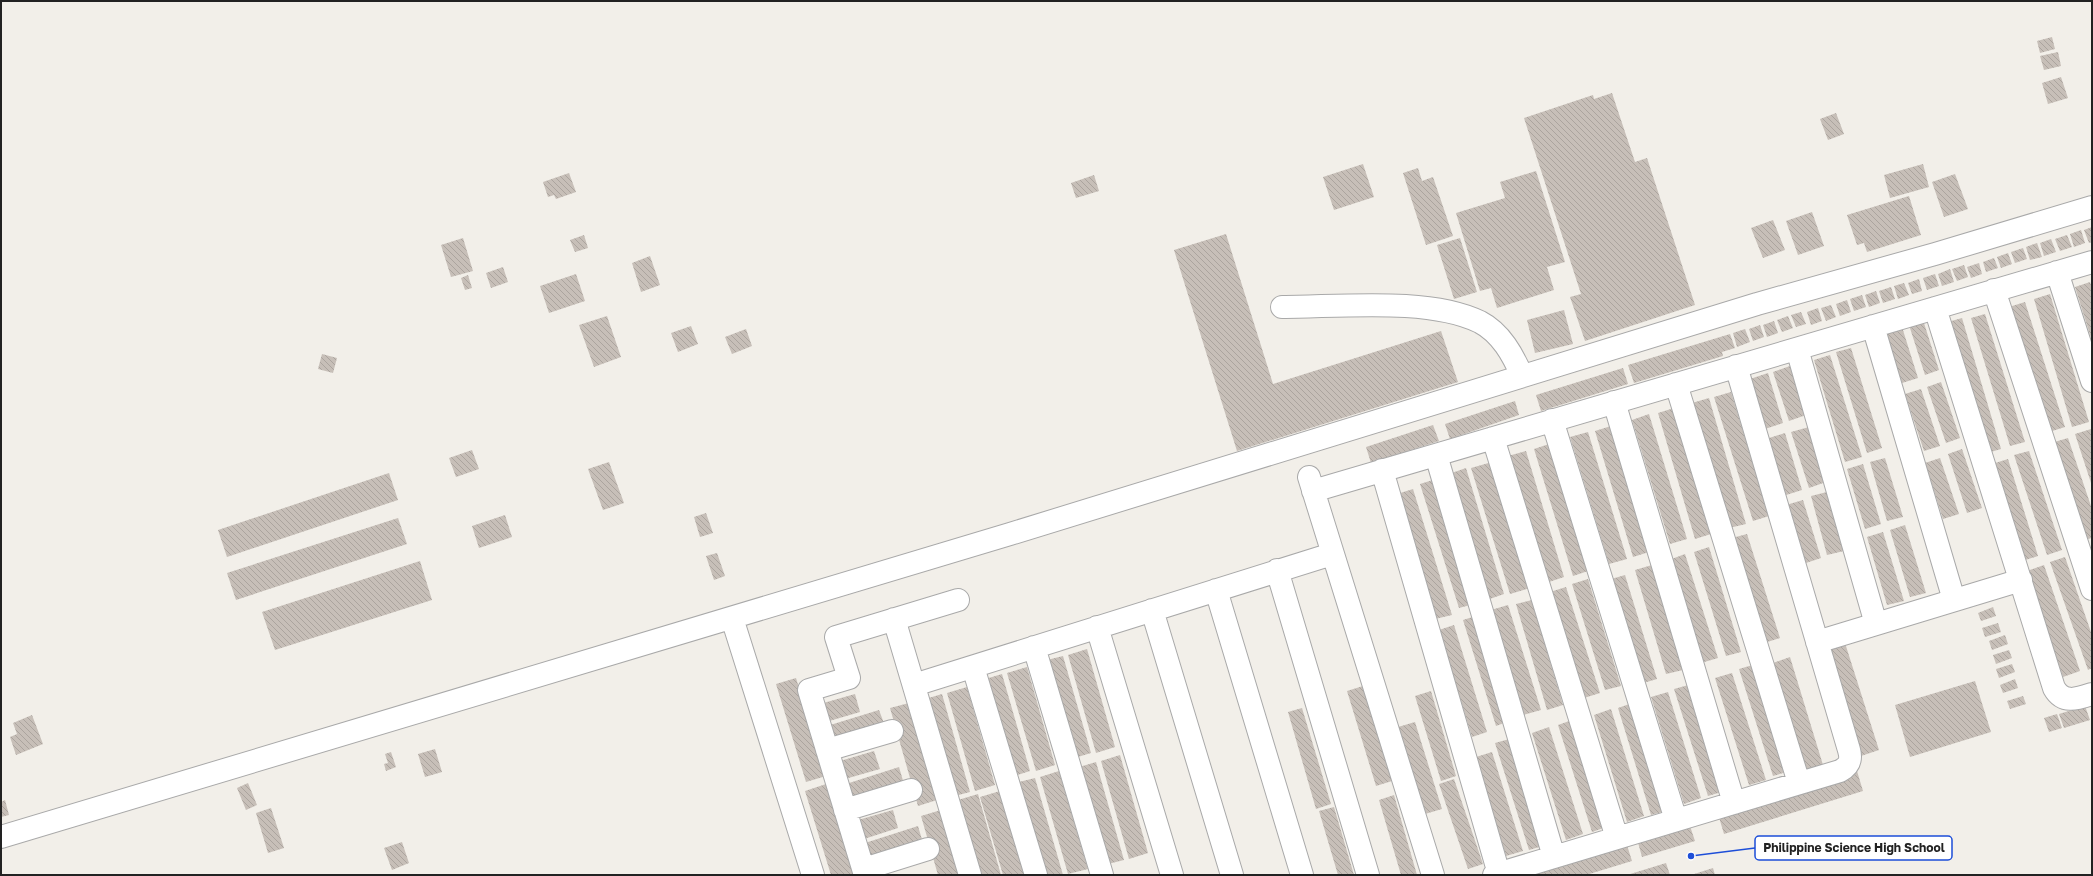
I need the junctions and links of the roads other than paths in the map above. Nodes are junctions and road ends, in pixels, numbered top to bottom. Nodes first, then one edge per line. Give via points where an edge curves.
1 (2092, 207) edge
2 (2092, 262) edge
3 (2057, 272) junction
4 (1994, 290) junction
5 (1282, 307) dead end
6 (1935, 308) junction
7 (1872, 326) junction
8 (1797, 348) junction
9 (1736, 366) junction
10 (1522, 376) junction
11 (2092, 381) edge
12 (1676, 384) junction
13 (1614, 402) junction
14 (1552, 420) junction
15 (1494, 438) junction
16 (1436, 455) junction
17 (1382, 470) junction
18 (1332, 554) junction
19 (1277, 570) junction
20 (2022, 580) junction
21 (2092, 589) edge
22 (1216, 590) junction
23 (958, 600) dead end
24 (1954, 600) junction
25 (1152, 610) junction
26 (732, 618) junction
27 (894, 619) junction
28 (1876, 624) junction
29 (1097, 628) junction
30 (1817, 642) junction
31 (1034, 647) junction
32 (973, 667) junction
33 (914, 685) junction
34 (2092, 694) edge
35 (892, 731) dead end
36 (828, 750) junction
37 (1799, 783) junction
38 (911, 790) dead end
39 (1734, 803) junction
40 (846, 810) junction
41 (1676, 820) junction
42 (1, 837) edge
43 (1617, 838) junction
44 (928, 849) dead end
45 (1554, 857) junction
46 (864, 872) edge
47 (1496, 874) edge
48 (813, 875) edge
49 (970, 875) edge
50 (1036, 875) edge
51 (1102, 875) edge
52 (1172, 875) edge
53 (1232, 875) edge
54 (1302, 875) edge
55 (1368, 875) edge
56 (1433, 875) edge

1 - 10 street via 1757,304
2 - 3 street
3 - 4 street
3 - 11 street
4 - 6 street
4 - 21 street
5 - 10 street via 1408,306 1448,310 1481,322 1501,339 1512,353
6 - 7 street
6 - 20 street
7 - 8 street
7 - 24 street
8 - 9 street
8 - 28 street
9 - 12 street
9 - 30 street
10 - 26 street
12 - 13 street
12 - 37 street
13 - 14 street
13 - 39 street
14 - 15 street
14 - 41 street
15 - 16 street
15 - 43 street
16 - 17 street
16 - 45 street
17 - 18 street via 1311,484
17 - 47 street
18 - 19 street
18 - 56 street
19 - 22 street
19 - 55 street
20 - 24 street
20 - 34 street via 2058,695 2071,700
22 - 25 street
22 - 54 street
23 - 27 street
24 - 28 street
25 - 29 street
25 - 53 street
26 - 42 street
26 - 48 street
27 - 33 street
27 - 36 street via 836,637 849,678 809,690
28 - 30 street
29 - 31 street
29 - 52 street
30 - 37 street via 1851,757 1849,763 1840,771
31 - 32 street
31 - 51 street
32 - 33 street
32 - 50 street
33 - 49 street
35 - 36 street
36 - 40 street
37 - 39 street
38 - 40 street
39 - 41 street
40 - 46 street
41 - 43 street
43 - 45 street
44 - 46 street
45 - 47 street

